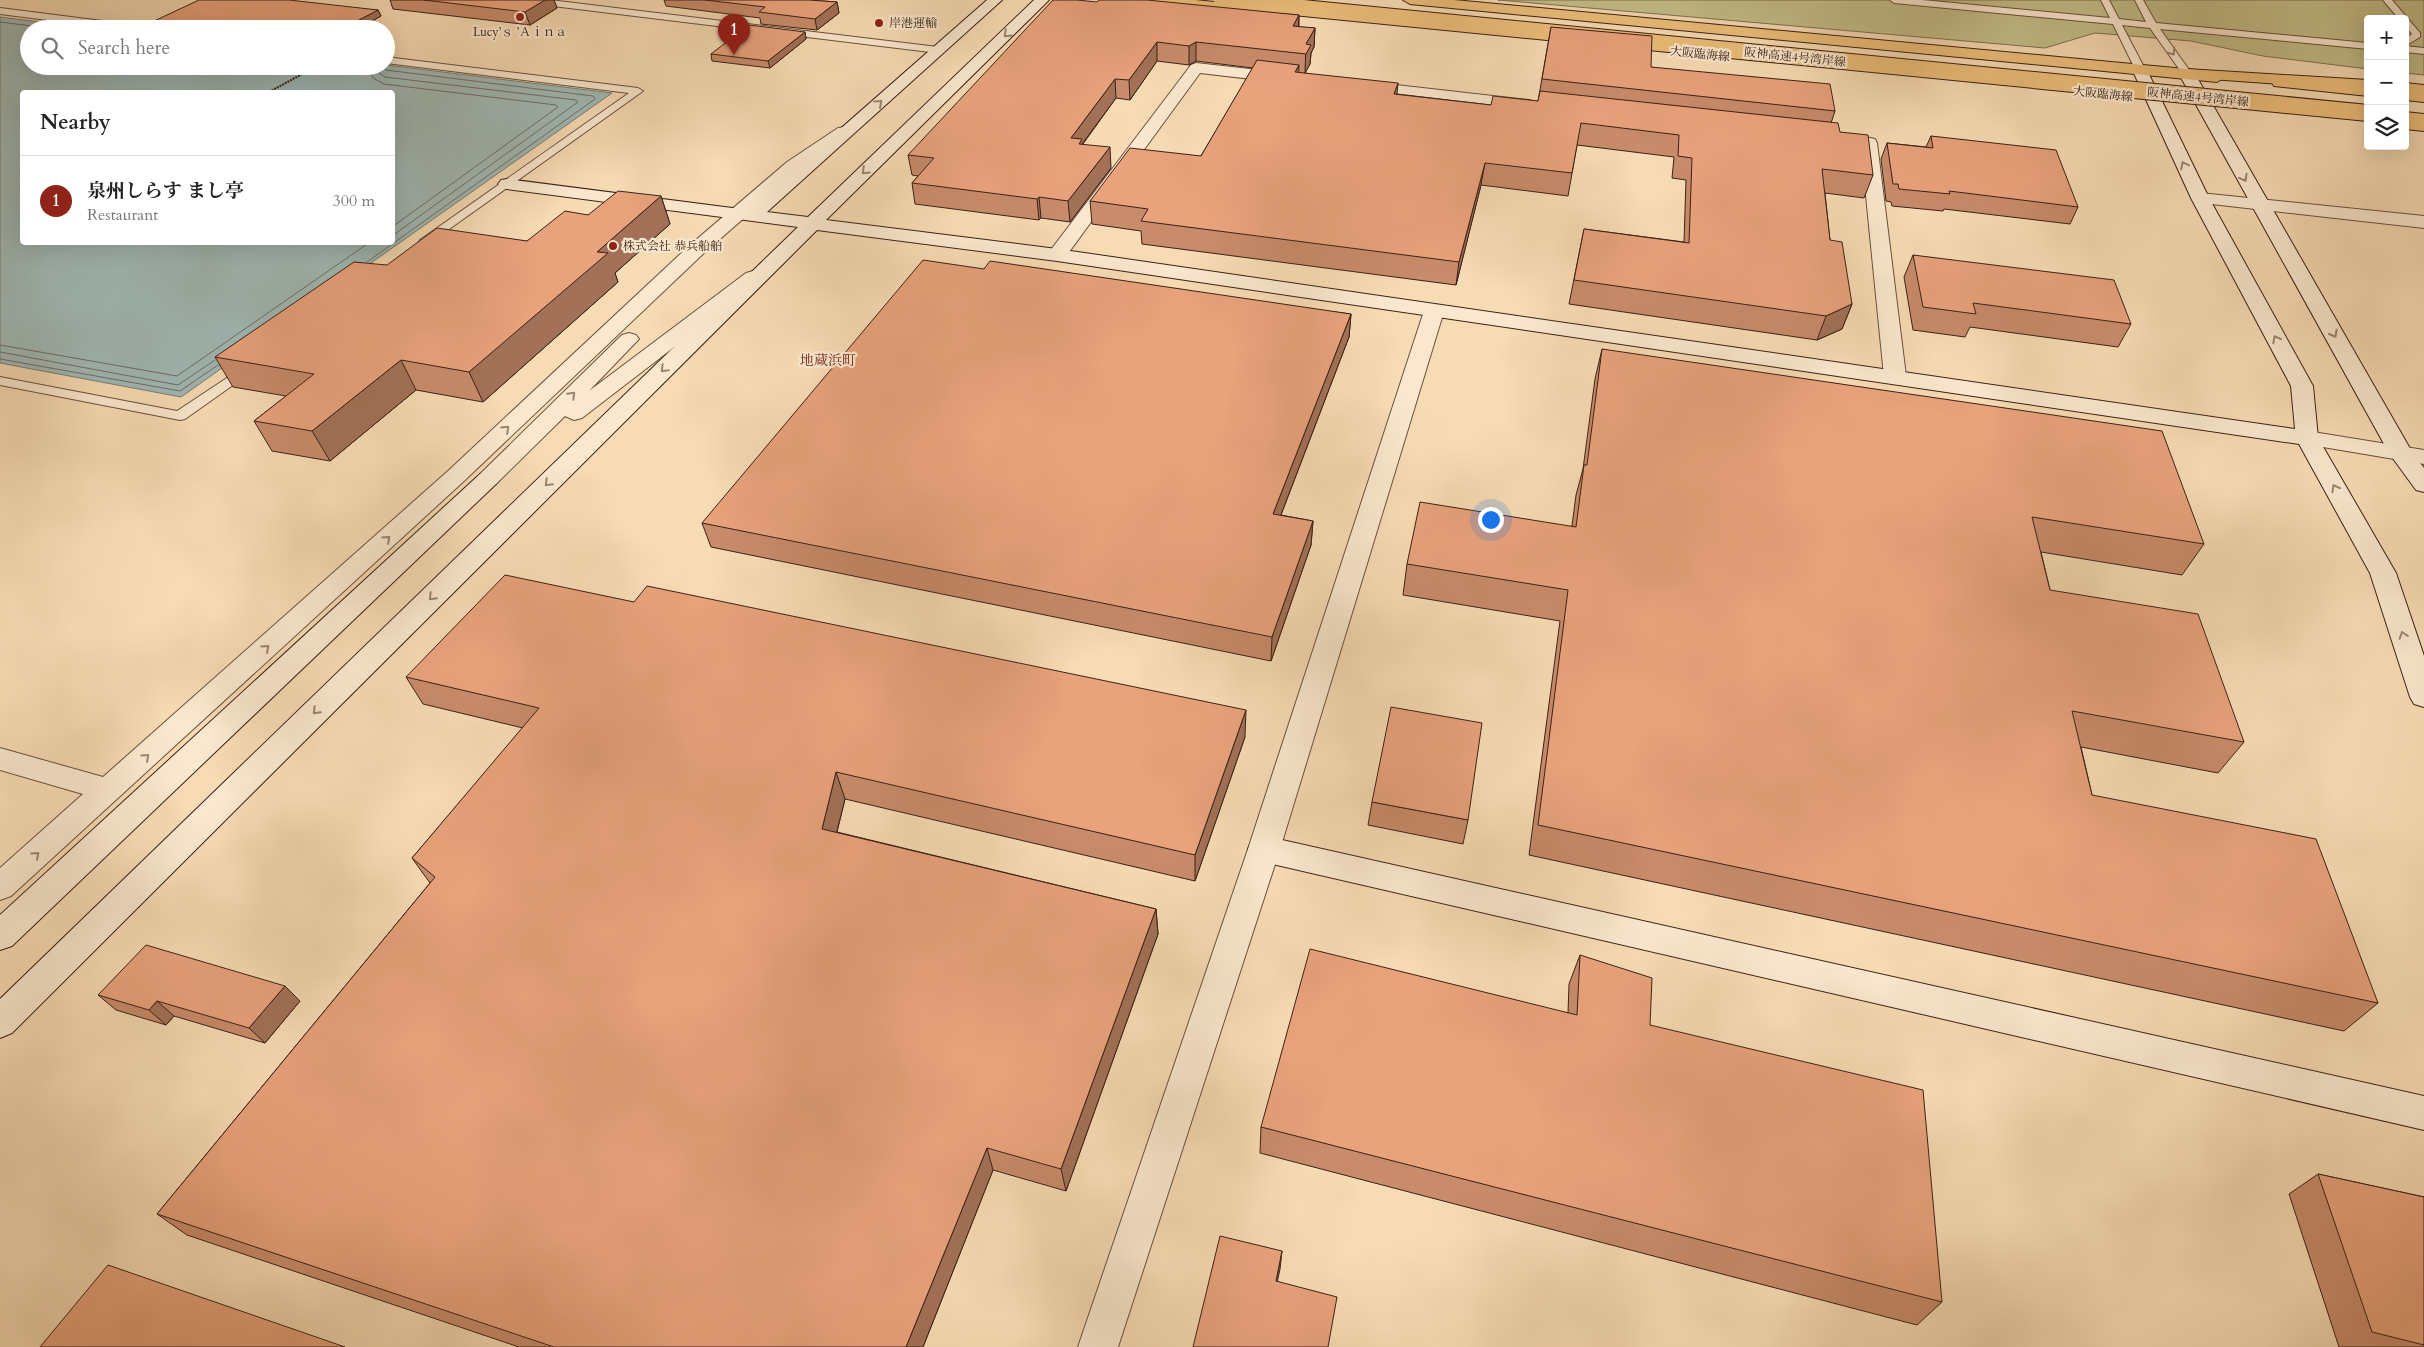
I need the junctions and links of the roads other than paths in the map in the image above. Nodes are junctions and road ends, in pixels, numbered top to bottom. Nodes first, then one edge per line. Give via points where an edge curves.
1 (528, 0) edge
2 (996, 0) edge
3 (1042, 0) edge
4 (1151, 0) edge
5 (1222, 0) edge
6 (1354, 0) edge
7 (1410, 0) edge
8 (1894, 0) edge
9 (2105, 0) edge
10 (2138, 0) edge
11 (2386, 0) edge
12 (2097, 8) dead end
13 (2110, 9) junction
14 (0, 11) edge
15 (2400, 15) edge
16 (71, 20) edge
17 (2115, 21) junction
18 (2152, 24) junction
19 (2409, 25) edge
20 (2409, 40) edge
21 (2364, 46) edge
22 (2409, 49) edge
23 (938, 50) junction
24 (2424, 51) edge
25 (395, 61) edge
26 (2140, 69) junction
27 (2187, 74) junction
28 (1305, 80) edge
29 (1344, 84) edge
30 (2364, 85) edge
31 (2409, 88) edge
32 (2424, 90) edge
33 (2364, 91) edge
34 (2409, 95) edge
35 (2424, 97) edge
36 (2154, 99) junction
37 (2364, 99) edge
38 (2409, 103) edge
39 (2203, 104) junction
40 (2424, 105) edge
41 (1542, 106) edge
42 (2364, 114) edge
43 (2409, 117) edge
44 (2424, 119) edge
45 (2364, 120) edge
46 (2409, 124) edge
47 (2424, 126) edge
48 (1849, 140) edge
49 (507, 184) junction
50 (2200, 198) junction
51 (2259, 204) junction
52 (744, 216) junction
53 (2424, 222) edge
54 (811, 224) junction
55 (411, 252) edge
56 (1056, 255) junction
57 (774, 261) junction
58 (1434, 310) junction
59 (260, 359) edge
60 (1895, 376) junction
61 (0, 381) edge
62 (2307, 438) junction
63 (2401, 453) junction
64 (2424, 457) edge
65 (488, 479) junction
66 (2424, 485) edge
67 (2424, 697) edge
68 (0, 759) edge
69 (109, 790) junction
70 (1264, 849) junction
71 (0, 888) edge
72 (0, 936) edge
73 (0, 1022) edge
74 (2424, 1113) edge
75 (1098, 1347) edge

1 - 23 lane
2 - 23 street
3 -> 54 street
4 - 36 main road, 大阪臨海線
5 - 42 main road, 阪神高速4号湾岸線, bridge
6 - 37 main road, 阪神高速4号湾岸線
7 - 26 main road, 大阪臨海線
8 - 17 lane
9 - 13 lane
10 - 18 lane
11 - 15 lane
12 - 13 lane
13 - 17 lane
14 - 16 lane
17 - 18 lane
17 - 26 lane
18 - 21 lane
18 -> 27 lane
19 - 20 lane via 2417,35
22 - 24 lane
52 -> 23 street via 793,166 854,126
25 - 49 lane via 638,91
26 - 27 main road, 大阪臨海線
26 - 36 street
27 - 30 main road
27 - 33 main road, 大阪臨海線
27 - 39 street
28 - 56 street via 1196,68
29 - 41 street
31 - 32 main road
34 - 35 main road
36 - 39 main road, 大阪臨海線
50 -> 36 street
38 - 40 main road
39 - 45 main road, 大阪臨海線
39 -> 51 street
43 - 44 main road
46 - 47 main road
48 - 60 street via 1869,143
49 - 52 street
49 - 55 lane
50 - 51 street
62 -> 50 street via 2302,386
51 - 53 street
51 -> 63 street
52 - 54 street
65 -> 52 street
69 -> 52 street via 456,476 690,256
54 - 56 street
54 - 57 street
56 - 58 street
57 - 65 street
57 -> 73 street
58 - 60 street
58 - 70 street
59 - 61 lane via 180,416
60 - 62 street
62 - 63 street
67 -> 62 street via 2383,573
63 - 64 street
63 - 66 street
65 - 72 street
68 - 69 street
71 -> 69 street
70 - 74 street
70 - 75 street

